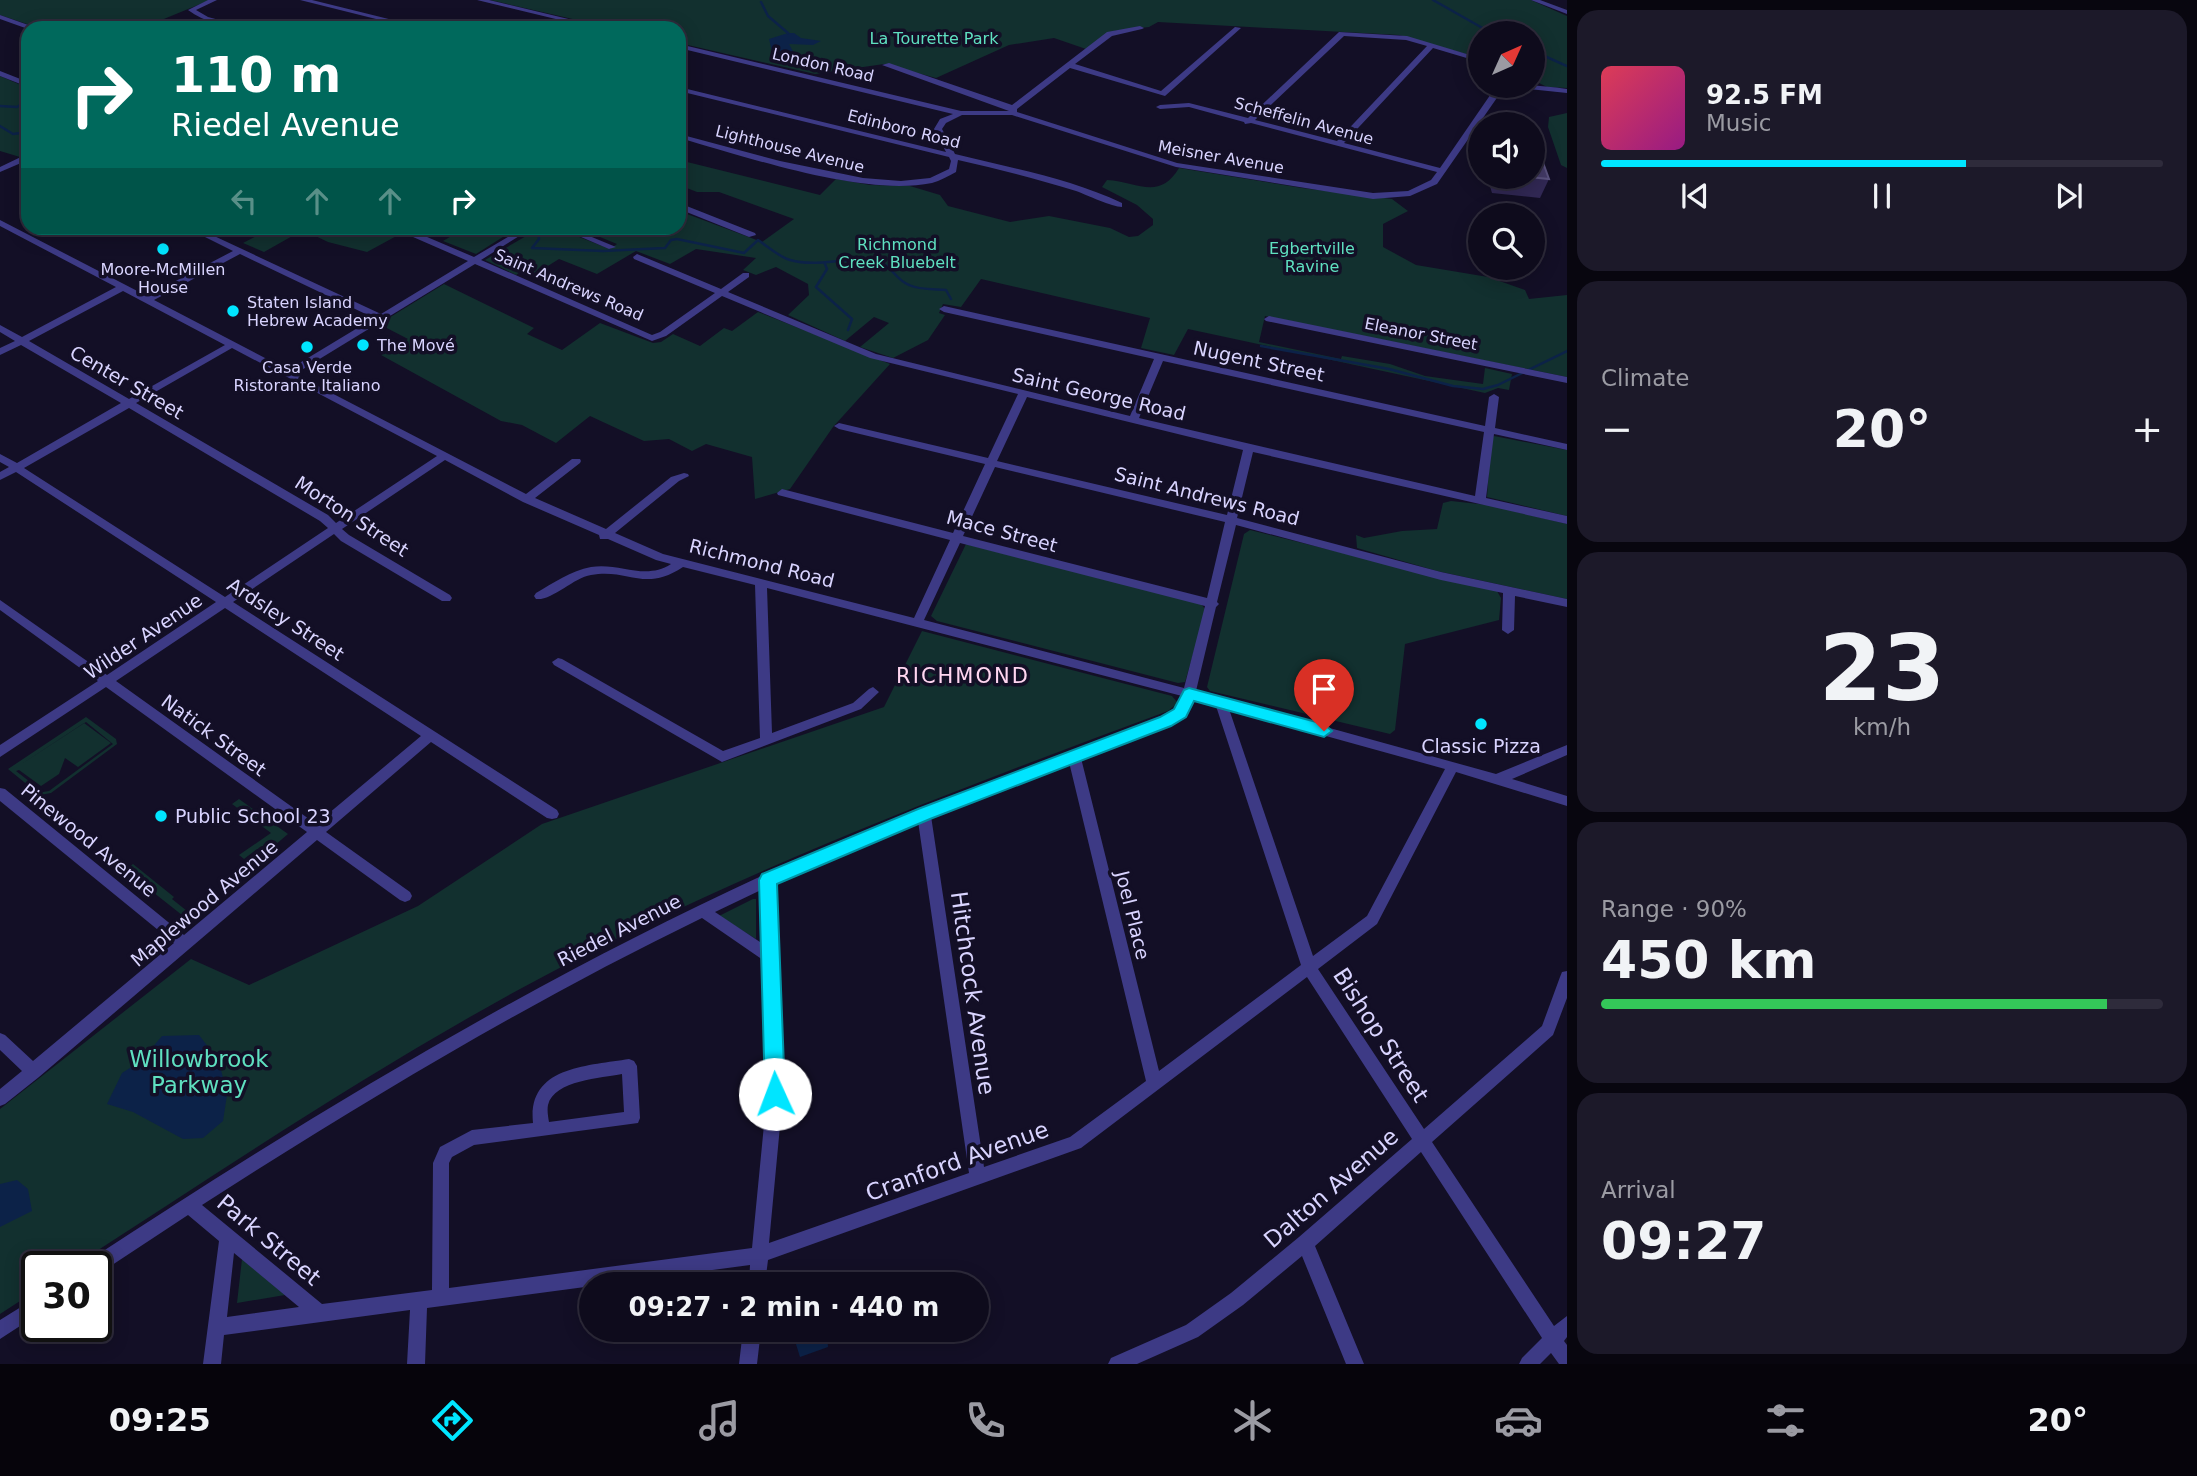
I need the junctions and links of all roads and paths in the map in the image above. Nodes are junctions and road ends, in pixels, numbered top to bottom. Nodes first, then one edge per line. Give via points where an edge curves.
1 (214, 0) edge
2 (303, 0) edge
3 (480, 0) edge
4 (1534, 0) edge
5 (1541, 0) edge
6 (191, 10) joint
7 (1567, 13) edge
8 (1, 16) edge
9 (220, 21) edge
10 (392, 21) edge
11 (572, 21) edge
12 (21, 24) edge
13 (1237, 28) dead end
14 (1140, 29) dead end
15 (1432, 45) junction
16 (686, 48) edge
17 (1468, 56) edge
18 (886, 65) dead end
19 (1069, 65) junction
20 (0, 72) edge
21 (21, 82) edge
22 (1545, 88) edge
23 (686, 91) edge
24 (1567, 91) edge
25 (1492, 98) edge
26 (1160, 107) dead end
27 (1013, 111) junction
28 (961, 113) junction
29 (1248, 122) junction
30 (686, 138) edge
31 (1338, 145) junction
32 (950, 154) junction
33 (21, 161) edge
34 (0, 170) edge
35 (1440, 170) junction
36 (937, 180) joint
37 (1119, 205) dead end
38 (686, 209) edge
39 (0, 223) edge
40 (21, 234) edge
41 (752, 234) dead end
42 (23, 235) edge
43 (207, 235) edge
44 (416, 235) edge
45 (516, 235) edge
46 (582, 235) edge
47 (612, 247) dead end
48 (241, 250) junction
49 (637, 257) dead end
50 (473, 260) junction
51 (746, 275) dead end
52 (123, 287) junction
53 (721, 292) junction
54 (147, 300) junction
55 (944, 309) dead end
56 (380, 317) junction
57 (1269, 319) dead end
58 (0, 328) edge
59 (22, 341) junction
60 (232, 345) junction
61 (0, 352) edge
62 (1160, 357) junction
63 (288, 374) junction
64 (1567, 380) edge
65 (1023, 394) junction
66 (1494, 397) dead end
67 (129, 403) junction
68 (1134, 419) junction
69 (839, 426) dead end
70 (1488, 429) junction
71 (1567, 447) edge
72 (1249, 448) junction
73 (444, 456) junction
74 (0, 457) edge
75 (576, 461) dead end
76 (992, 461) junction
77 (16, 467) junction
78 (236, 467) joint
79 (684, 476) dead end
80 (0, 477) edge
81 (782, 493) dead end
82 (527, 499) junction
83 (1480, 500) junction
84 (1232, 520) junction
85 (1567, 520) edge
86 (336, 529) junction
87 (604, 536) junction
88 (957, 537) junction
89 (680, 563) junction
90 (761, 583) junction
91 (1509, 591) junction
92 (541, 596) dead end
93 (446, 598) dead end
94 (225, 602) junction
95 (1567, 603) edge
96 (1213, 604) junction
97 (3, 610) edge
98 (918, 621) junction
99 (1508, 630) dead end
100 (558, 662) dead end
101 (106, 681) junction
102 (873, 692) dead end
103 (1189, 694) junction
104 (1221, 703) junction
105 (430, 736) junction
106 (765, 741) junction
107 (1567, 750) edge
108 (0, 752) edge
109 (1074, 755) junction
110 (1453, 766) junction
111 (1498, 779) junction
112 (0, 793) edge
113 (1567, 801) edge
114 (552, 814) dead end
115 (924, 814) junction
116 (317, 832) junction
117 (768, 880) junction
118 (405, 896) dead end
119 (702, 911) junction
120 (185, 944) junction
121 (771, 957) junction
122 (1310, 967) junction
123 (1567, 977) edge
124 (0, 1040) edge
125 (34, 1072) junction
126 (1154, 1084) junction
127 (0, 1099) edge
128 (542, 1130) junction
129 (1422, 1138) junction
130 (978, 1178) junction
131 (188, 1204) junction
132 (228, 1238) junction
133 (1305, 1242) junction
134 (112, 1255) edge
135 (760, 1255) junction
136 (758, 1272) edge
137 (440, 1297) junction
138 (419, 1300) junction
139 (319, 1313) junction
140 (21, 1316) edge
141 (1567, 1325) edge
142 (217, 1328) junction
143 (0, 1330) edge
144 (1553, 1339) junction
145 (751, 1342) edge
146 (1142, 1359) edge
147 (1567, 1362) edge
148 (212, 1364) edge
149 (416, 1364) edge
150 (748, 1364) edge
151 (1118, 1364) edge
152 (1355, 1364) edge
153 (1528, 1364) edge

1 - 6 street
2 - 10 street
3 - 11 street
4 - 7 street
5 - 7 street
6 - 9 street
8 - 12 street
13 - 19 street via 1162,94
14 - 19 street via 1110,34
15 - 17 street
15 - 29 street via 1362,33 1339,35
15 - 31 street
16 - 28 street, London Road
18 - 27 street, Meisner Avenue
19 - 27 street
20 - 21 street
22 - 24 street, Meisner Avenue
23 - 32 street, Edinboro Road
25 - 35 street, Meisner Avenue
26 - 29 street, Scheffelin Avenue via 1189,105
27 - 28 street
27 - 35 street, Meisner Avenue via 1176,165 1361,195 1419,190 1434,181
28 - 32 street via 943,121 938,129
29 - 31 street, Scheffelin Avenue
30 - 36 street, Lighthouse Avenue via 861,181 907,184
31 - 35 street, Scheffelin Avenue
32 - 36 street via 953,170
32 - 37 street, Edinboro Road via 1040,177
33 - 34 street
38 - 41 street
39 - 40 street, Richmond Road
42 - 52 street, Richmond Road
43 - 48 street
44 - 50 street, Saint Andrews Road
45 - 50 street
46 - 47 street
48 - 54 street
48 - 56 street
49 - 53 street, Saint George Road
50 - 53 street, Saint Andrews Road via 648,337 659,336
50 - 56 street
51 - 53 street
52 - 54 street, Richmond Road
52 - 59 street
53 - 65 street, Saint George Road via 873,356
54 - 60 street, Richmond Road
55 - 62 street, Nugent Street
56 - 63 street
57 - 64 street, Eleanor Street
58 - 59 street, Center Street
59 - 61 street
59 - 67 street, Center Street
60 - 63 street, Richmond Road
60 - 67 street
62 - 68 street
62 - 70 street, Nugent Street
63 - 73 street, Richmond Road
65 - 68 street, Saint George Road
65 - 76 street
66 - 70 street
67 - 77 street
67 - 78 street, Center Street
68 - 72 street, Saint George Road
69 - 76 street, Saint Andrews Road
70 - 71 street, Nugent Street
70 - 83 street
72 - 83 street, Saint George Road
72 - 84 street
73 - 82 street, Richmond Road
73 - 86 street, Wilder Avenue
74 - 77 street, Ardsley Street
75 - 82 street
76 - 84 street, Saint Andrews Road
76 - 88 street
77 - 80 street
77 - 94 street, Ardsley Street
78 - 86 street, Morton Street
79 - 87 street via 674,479
81 - 88 street, Mace Street
82 - 87 street, Richmond Road
83 - 85 street, Saint George Road
84 - 91 street, Saint Andrews Road
84 - 96 street
86 - 93 street, Morton Street
86 - 94 street, Wilder Avenue
87 - 89 street, Richmond Road
88 - 96 street, Mace Street
88 - 98 street
89 - 90 street, Richmond Road
89 - 92 street via 666,575 653,578 591,571
90 - 98 street, Richmond Road
90 - 106 street
91 - 95 street, Saint Andrews Road
91 - 99 street
94 - 101 street, Wilder Avenue
94 - 105 street, Ardsley Street
96 - 103 street
97 - 101 street, Natick Street
98 - 103 street, Richmond Road
100 - 106 street via 722,757
101 - 108 street, Wilder Avenue
101 - 116 street, Natick Street
102 - 106 street via 857,706
103 - 104 street, Richmond Road
103 - 109 street, Riedel Avenue via 1181,713 1165,722
104 - 110 street, Richmond Road
104 - 122 street, Bishop Street
105 - 114 street, Ardsley Street
105 - 116 street, Maplewood Avenue
107 - 111 street
109 - 115 street, Riedel Avenue
109 - 126 street, Joel Place
110 - 111 street, Richmond Road
110 - 122 street, Cranford Avenue via 1372,920
111 - 113 street, Richmond Road
112 - 120 street, Pinewood Avenue
115 - 117 street, Riedel Avenue
115 - 130 street, Hitchcock Avenue
116 - 118 street, Natick Street
116 - 120 street, Maplewood Avenue
117 - 119 street, Riedel Avenue
117 - 121 street
119 - 121 street
119 - 131 street, Riedel Avenue via 605,959 396,1075
120 - 125 street, Maplewood Avenue
121 - 135 street via 775,1094
122 - 126 street, Cranford Avenue
122 - 129 street, Bishop Street
123 - 129 street, Dalton Avenue via 1548,1030
124 - 125 street
125 - 127 street, Maplewood Avenue
126 - 130 street, Cranford Avenue via 1074,1143
128 - 128 street via 632,1118 629,1066 566,1079 550,1088 541,1104
128 - 137 street via 472,1138 446,1152 441,1163
129 - 133 street, Dalton Avenue
129 - 144 street, Bishop Street
130 - 135 street, Cranford Avenue
131 - 132 street, Park Street
131 - 134 street, Riedel Avenue
132 - 139 street, Park Street
132 - 142 street
133 - 146 street, Dalton Avenue via 1237,1299
133 - 152 street
135 - 136 street
135 - 137 street, Cranford Avenue
137 - 138 street, Cranford Avenue
138 - 139 street, Cranford Avenue
138 - 149 street
139 - 142 street, Cranford Avenue
140 - 143 street
141 - 144 street
142 - 148 street
144 - 147 street, Bishop Street
144 - 153 street
145 - 150 street
146 - 151 street, Dalton Avenue

